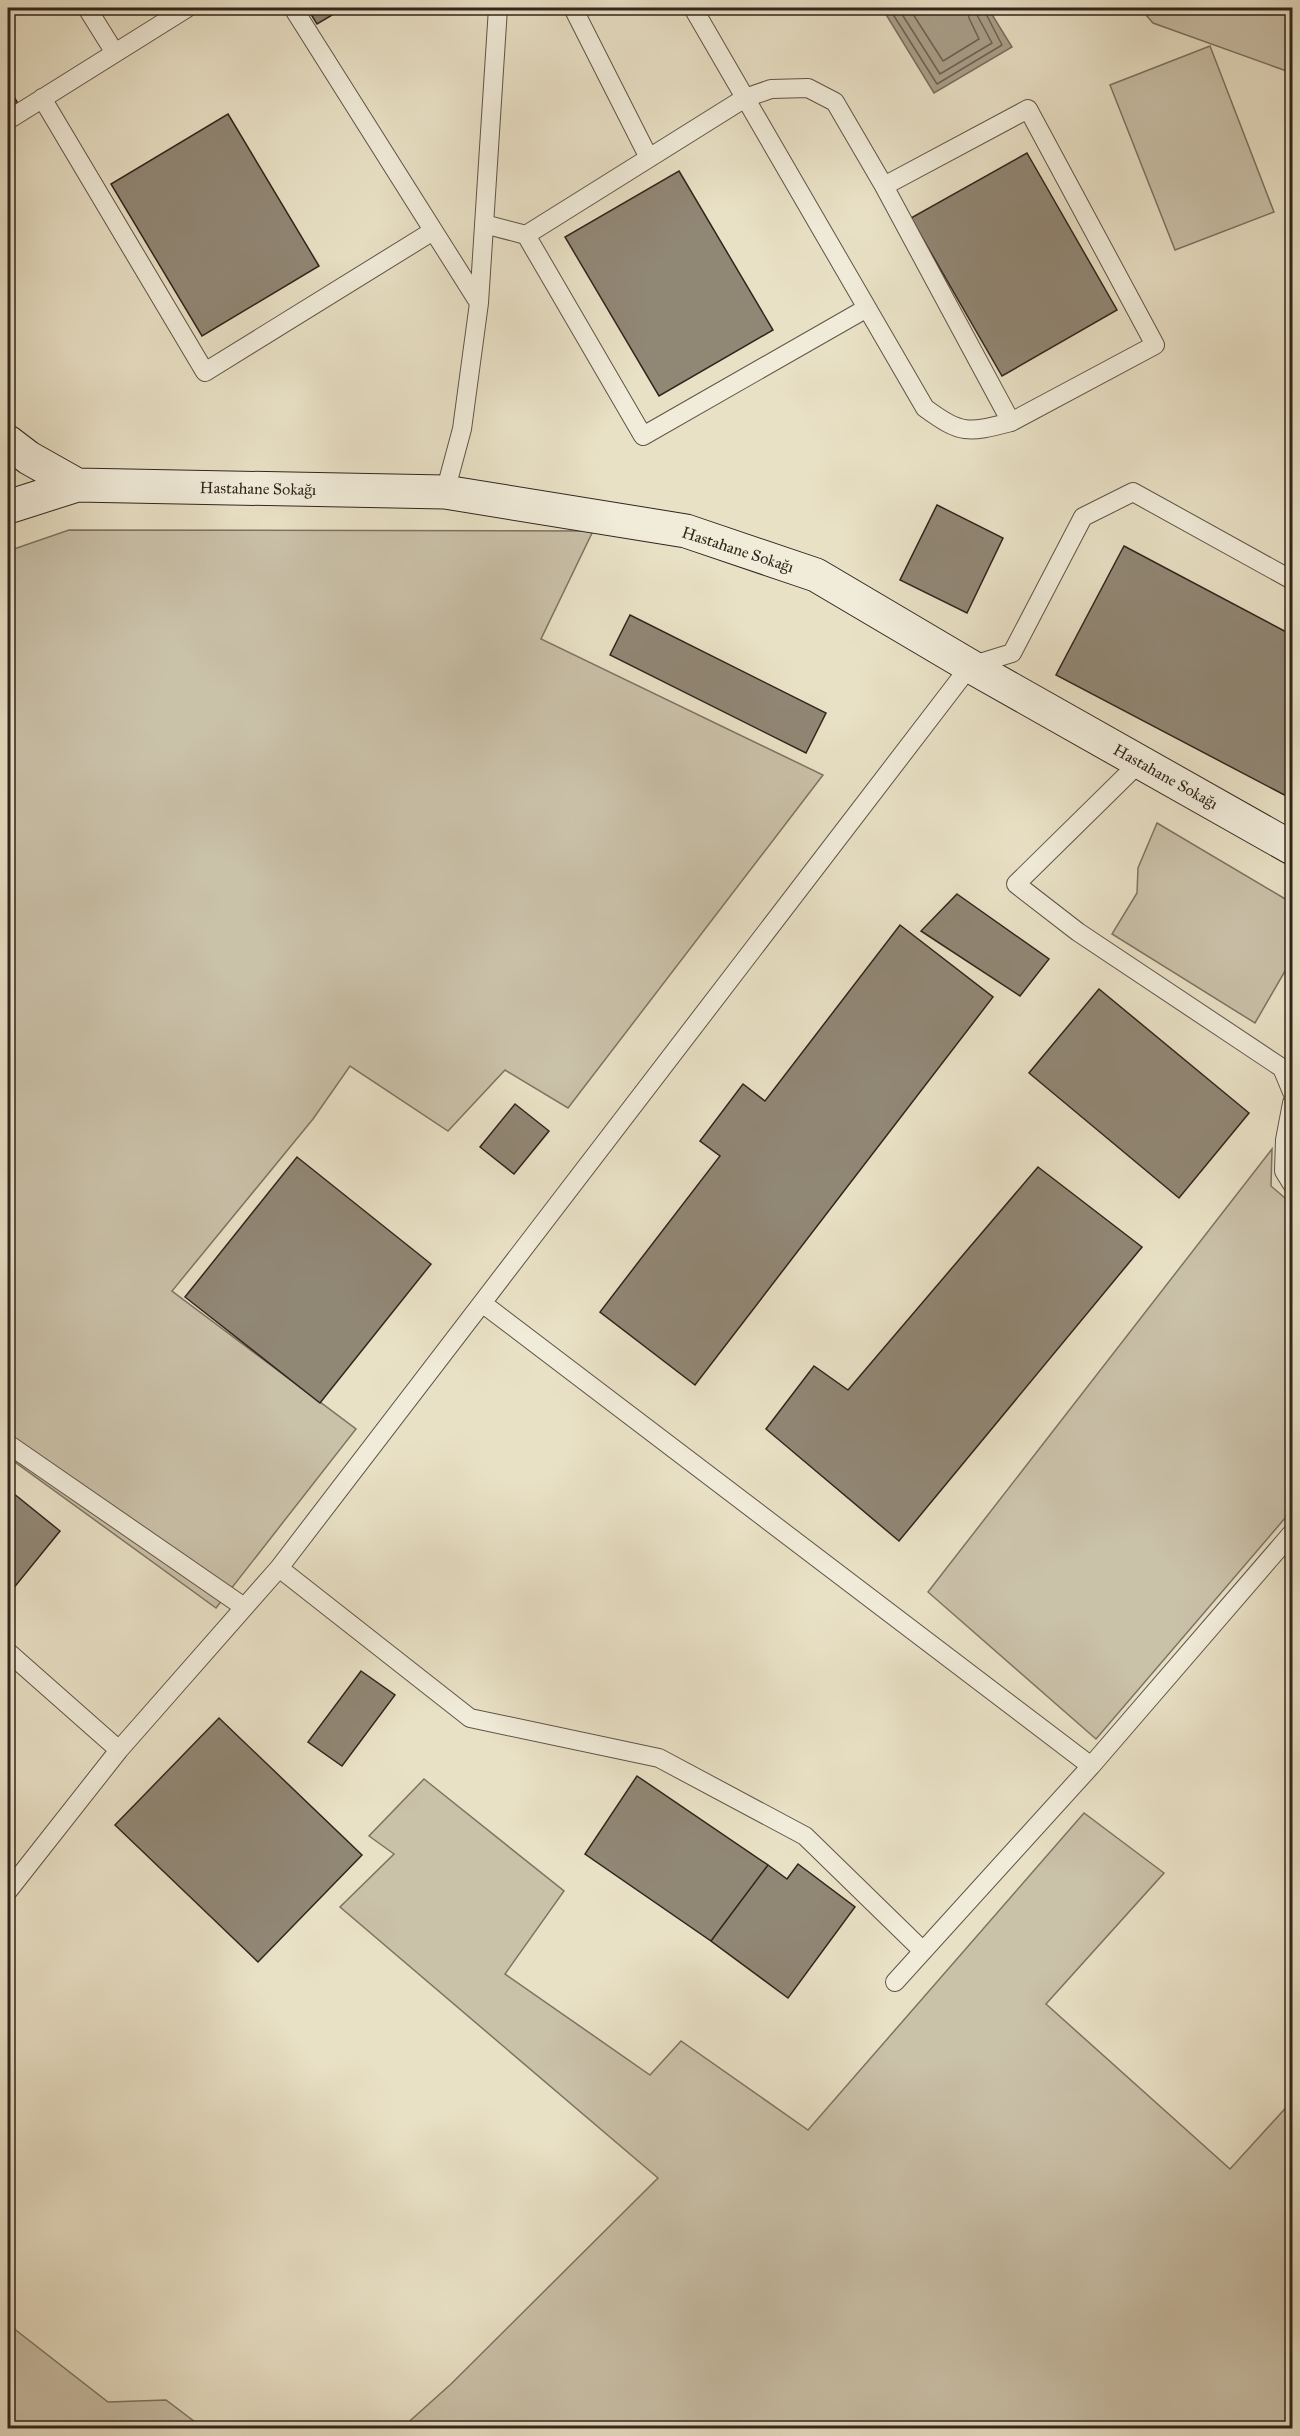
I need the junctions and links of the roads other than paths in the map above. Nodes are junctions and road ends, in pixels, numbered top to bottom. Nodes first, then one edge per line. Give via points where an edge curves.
1 (87, 8) edge
2 (187, 8) edge
3 (293, 8) edge
4 (498, 8) edge
5 (573, 8) edge
6 (693, 8) edge
7 (115, 52) junction
8 (42, 98) junction
9 (746, 98) junction
10 (8, 120) edge
11 (649, 158) junction
12 (884, 186) junction
13 (484, 224) junction
14 (433, 231) junction
15 (526, 235) junction
16 (479, 303) junction
17 (867, 308) junction
18 (1011, 422) junction
19 (8, 442) edge
20 (77, 485) junction
21 (446, 492) junction
22 (8, 507) edge
23 (1293, 580) edge
24 (970, 666) junction
25 (1140, 762) junction
26 (1293, 848) edge
27 (1293, 1092) edge
28 (1293, 1103) edge
29 (1293, 1184) edge
30 (482, 1303) junction
31 (8, 1444) edge
32 (1293, 1533) edge
33 (279, 1568) junction
34 (244, 1607) junction
35 (8, 1652) edge
36 (119, 1750) junction
37 (1091, 1766) junction
38 (8, 1891) edge
39 (923, 1951) junction
40 (895, 1982) dead end

1 - 7 lane
2 - 7 lane
3 - 14 lane
4 - 13 lane
5 - 11 lane
6 - 9 lane
7 - 8 lane
8 - 10 lane
8 - 14 lane via 205,372
9 - 11 lane
9 - 12 lane via 771,89 808,88 835,102
9 - 17 lane
11 - 15 lane
12 - 18 lane
12 - 18 lane via 1028,109 1111,263 1155,345
13 - 15 lane
13 - 16 lane
14 - 16 lane
15 - 17 lane via 643,436
16 - 21 lane via 462,429
17 - 18 lane via 925,408 950,426 977,431
19 - 20 street via 28,458
20 - 21 street, Hastahane Sokağı
20 - 22 street, Hastahane Sokağı
21 - 24 street, Hastahane Sokağı via 686,531 816,575
23 - 24 lane via 1133,492 1083,517 1012,653
24 - 25 street, Hastahane Sokağı
24 - 30 lane
25 - 26 street, Hastahane Sokağı
25 - 27 lane via 1016,884 1078,932 1282,1068
28 - 29 lane via 1285,1140 1284,1171
30 - 33 lane
30 - 37 lane
31 - 34 lane
32 - 37 lane
33 - 34 lane
33 - 39 lane via 470,1718 659,1758 805,1836
34 - 36 lane
35 - 36 lane
36 - 38 lane
37 - 39 lane
39 - 40 lane

